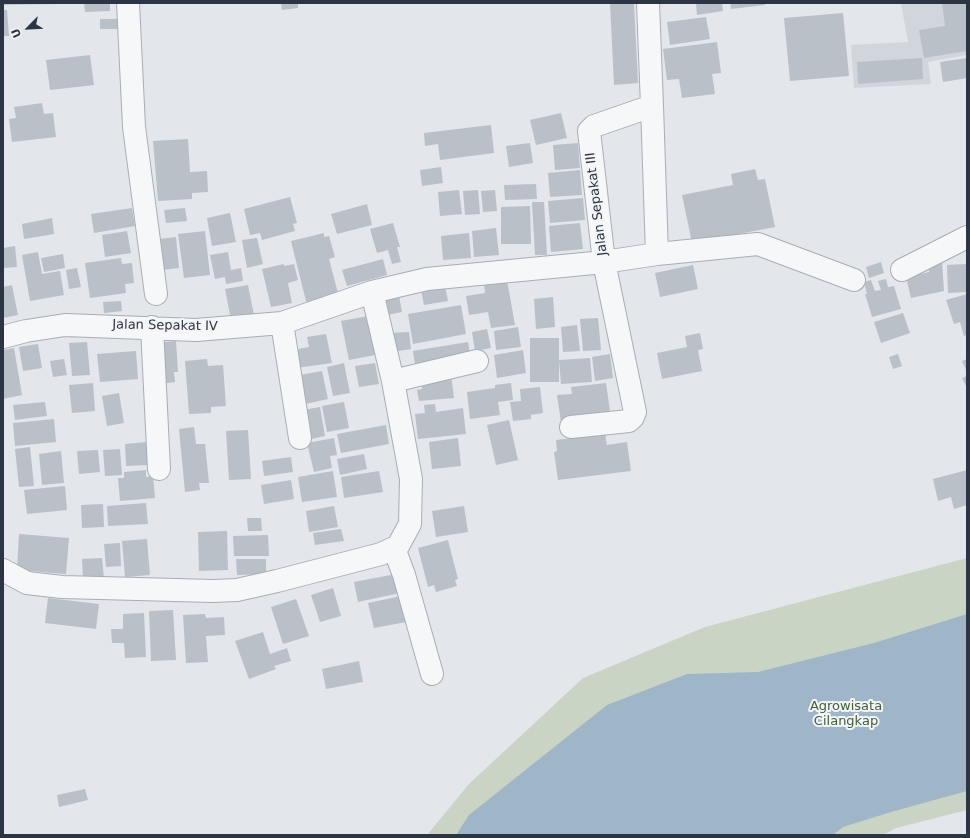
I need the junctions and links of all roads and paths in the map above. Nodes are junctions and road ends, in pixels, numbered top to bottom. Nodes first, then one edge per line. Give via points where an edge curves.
1 (128, 3) edge
2 (648, 3) edge
3 (652, 106) junction
4 (967, 237) edge
5 (657, 254) junction
6 (604, 262) junction
7 (902, 270) dead end
8 (854, 280) dead end
9 (372, 292) junction
10 (156, 294) dead end
11 (282, 323) junction
12 (152, 327) junction
13 (3, 336) edge
14 (477, 361) dead end
15 (393, 382) junction
16 (571, 427) dead end
17 (300, 438) dead end
18 (159, 469) dead end
19 (394, 548) junction
20 (3, 570) edge
21 (432, 674) dead end

1 - 10 street via 134,127
2 - 3 street
3 - 5 street
3 - 6 street, Jalan Sepakat III via 594,126 589,131
4 - 7 street
5 - 6 street
5 - 8 street via 758,244
6 - 9 street, Jalan Sepakat III via 427,279
6 - 16 street via 635,412 634,418 620,423
9 - 11 street, Jalan Sepakat IV
9 - 15 street
11 - 12 street, Jalan Sepakat IV via 196,330
11 - 17 street
12 - 13 street, Jalan Sepakat IV via 66,325
12 - 18 street
14 - 15 street
15 - 19 street via 411,479 410,524 398,546
19 - 20 street via 381,554 237,590 62,587 27,583
19 - 21 street

